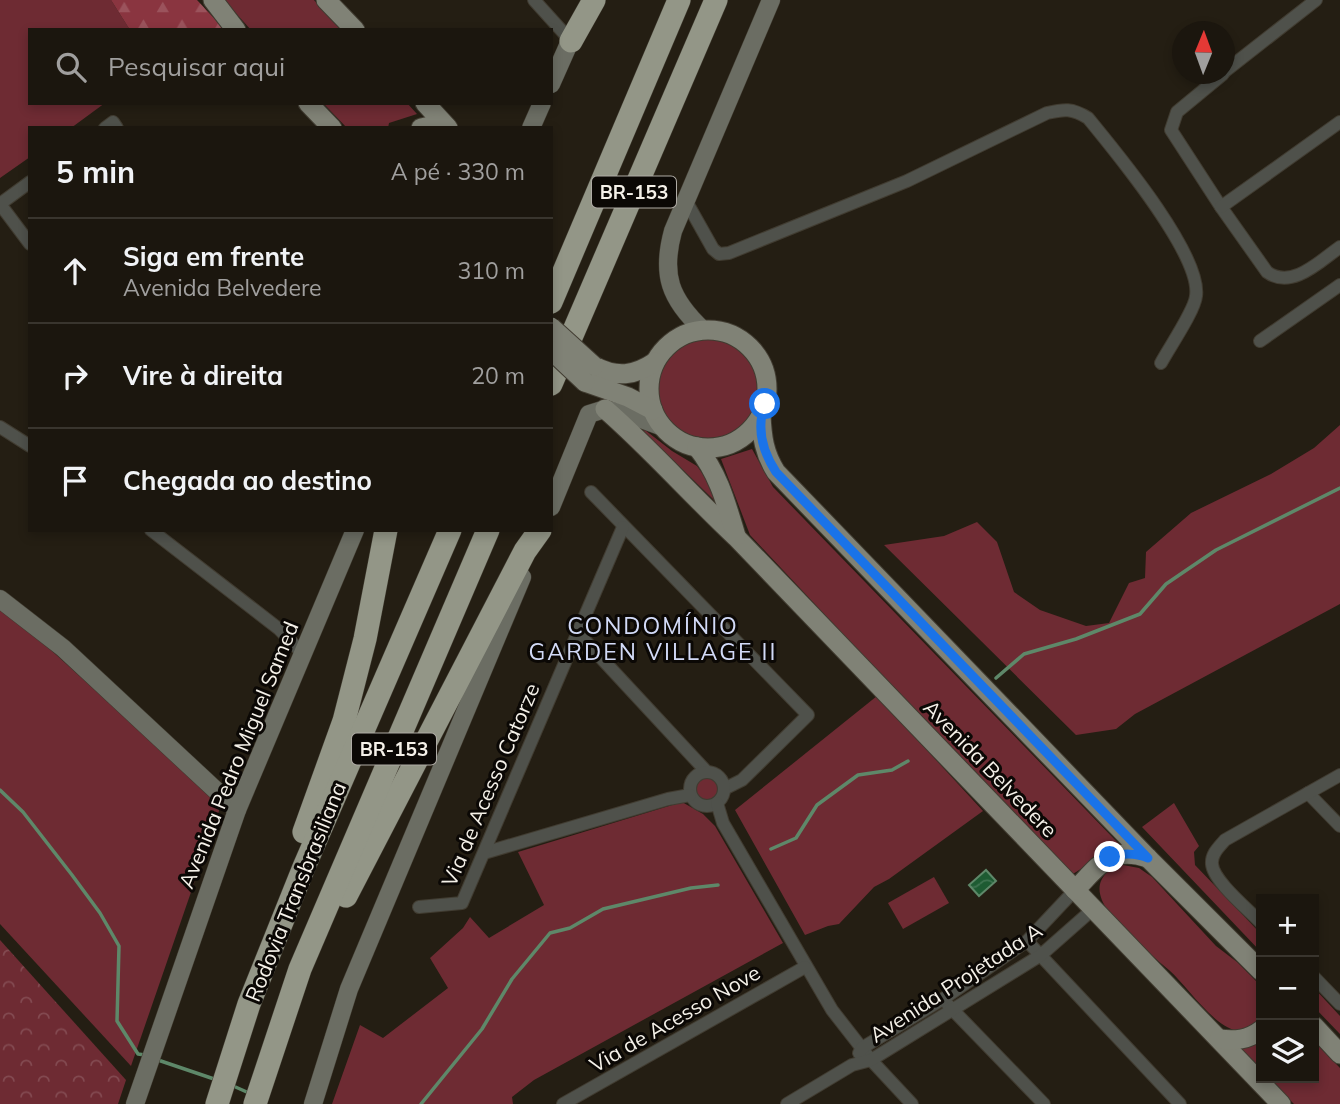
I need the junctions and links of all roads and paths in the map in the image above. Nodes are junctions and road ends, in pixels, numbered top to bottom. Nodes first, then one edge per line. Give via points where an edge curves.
1 (213, 0) edge
2 (326, 0) edge
3 (534, 0) edge
4 (586, 0) edge
5 (594, 0) edge
6 (680, 0) edge
7 (716, 0) edge
8 (771, 0) edge
9 (1316, 0) edge
10 (234, 28) edge
11 (353, 28) edge
12 (571, 41) junction
13 (1235, 64) edge
14 (553, 80) edge
15 (1210, 84) edge
16 (310, 105) edge
17 (427, 105) edge
18 (541, 105) edge
19 (1340, 122) edge
20 (330, 126) edge
21 (446, 126) edge
22 (532, 126) edge
23 (28, 183) edge
24 (686, 201) junction
25 (0, 204) edge
26 (1221, 207) junction
27 (28, 241) edge
28 (1340, 247) edge
29 (1340, 285) edge
30 (553, 297) edge
31 (553, 329) edge
32 (702, 330) junction
33 (1260, 341) dead end
34 (553, 351) edge
35 (655, 362) junction
36 (1161, 363) dead end
37 (589, 374) junction
38 (553, 379) edge
39 (605, 409) junction
40 (761, 415) junction
41 (658, 419) junction
42 (0, 427) edge
43 (28, 445) edge
44 (697, 447) junction
45 (590, 492) dead end
46 (553, 502) edge
47 (623, 527) junction
48 (154, 532) edge
49 (354, 532) edge
50 (386, 532) edge
51 (449, 532) edge
52 (487, 532) edge
53 (539, 532) edge
54 (540, 532) edge
55 (736, 537) junction
56 (0, 599) edge
57 (577, 632) junction
58 (303, 654) junction
59 (1340, 775) edge
60 (696, 782) junction
61 (723, 784) junction
62 (1308, 793) junction
63 (711, 805) junction
64 (237, 810) junction
65 (1340, 826) edge
66 (484, 853) junction
67 (1148, 858) junction
68 (1075, 890) junction
69 (419, 907) dead end
70 (1092, 910) junction
71 (1054, 912) junction
72 (1256, 918) edge
73 (1070, 928) junction
74 (1027, 941) junction
75 (1041, 955) junction
76 (1256, 966) edge
77 (805, 967) junction
78 (264, 969) junction
79 (300, 969) junction
80 (1319, 982) edge
81 (943, 999) junction
82 (1340, 1004) edge
83 (954, 1010) junction
84 (1319, 1031) edge
85 (1256, 1033) edge
86 (1219, 1039) junction
87 (862, 1048) junction
88 (1340, 1054) edge
89 (871, 1060) junction
90 (852, 1065) junction
91 (314, 1100) edge
92 (135, 1104) edge
93 (217, 1104) edge
94 (255, 1104) edge
95 (564, 1104) edge
96 (788, 1104) edge
97 (912, 1104) edge
98 (1044, 1104) edge
99 (1180, 1104) edge
100 (1281, 1104) edge

1 - 10 main road
2 - 11 main road
3 - 12 street
4 - 12 main road
5 - 12 highway
6 - 30 highway, BR-153
7 - 38 highway, BR-153
8 - 24 main road
9 - 13 street
12 - 14 main road
15 - 26 street via 1177,112 1171,131
16 - 20 main road
17 - 21 main road
18 - 22 main road
19 - 26 street
23 - 25 street
24 - 32 main road via 667,255 669,283
24 - 36 street via 713,249 729,253 908,181 1047,113 1067,108 1077,111 1088,118 1151,196 1196,277 1196,298
25 - 27 street
26 - 28 street via 1275,277 1287,279 1303,272
29 - 33 street
31 - 37 main road, bridge
32 - 35 main road via 675,340
32 - 40 main road via 736,337 754,351 767,382
34 - 37 main road, bridge
35 - 37 main road via 631,375
35 - 41 main road via 649,381
37 - 41 main road
39 - 41 main road
39 - 46 main road via 589,414
39 - 55 main road
40 - 44 main road via 739,439 719,447
40 - 67 main road via 766,456 776,472
41 - 44 main road via 678,440
42 - 43 street
44 - 55 main road, Avenida Belvedere via 722,491
45 - 47 street
47 - 57 street, Via de Acesso Catorze
47 - 61 street via 808,715 741,780
48 - 58 street via 279,629
49 - 58 main road, Avenida Pedro Miguel Samed
50 - 78 highway via 344,721 270,926
51 - 78 highway, Rodovia Transbrasiliana / BR-153
52 - 79 highway, Rodovia Transbrasiliana / BR-153
53 - 79 highway via 525,551 328,932
54 - 91 main road via 349,989
55 - 68 main road, Avenida Belvedere
56 - 64 main road via 63,648
57 - 60 street via 690,754
57 - 66 street, Via de Acesso Catorze
58 - 64 main road, Avenida Pedro Miguel Samed
59 - 62 street
60 - 61 street via 715,773
60 - 63 street via 697,803
60 - 66 street via 668,799
61 - 63 street via 722,798
62 - 65 street
62 - 72 street via 1225,840 1213,854 1212,865 1219,879
63 - 77 street
64 - 92 main road, Avenida Pedro Miguel Samed
66 - 69 street, Via de Acesso Catorze via 462,903
67 - 68 main road via 1122,853 1110,857
67 - 76 main road
68 - 70 main road, Avenida Belvedere
68 - 71 street, Avenida Projetada A
70 - 73 street, Avenida Projetada A
70 - 86 main road, Avenida Belvedere
71 - 73 street
71 - 74 street, Avenida Projetada A
73 - 75 street, Avenida Projetada A
74 - 75 street
74 - 81 street, Avenida Projetada A
75 - 83 street, Avenida Projetada A
75 - 99 street
77 - 87 street
77 - 95 street, Via de Acesso Nove
78 - 93 highway, Rodovia Transbrasiliana / BR-153
79 - 94 highway, Rodovia Transbrasiliana / BR-153
80 - 82 street
81 - 83 street
81 - 87 street, Avenida Projetada A
83 - 89 street, Avenida Projetada A
83 - 98 street
84 - 88 main road
85 - 86 main road via 1245,1039
86 - 100 main road, Avenida Belvedere
87 - 89 street
87 - 90 street
89 - 90 street, Avenida Projetada A
89 - 97 street
90 - 96 street

